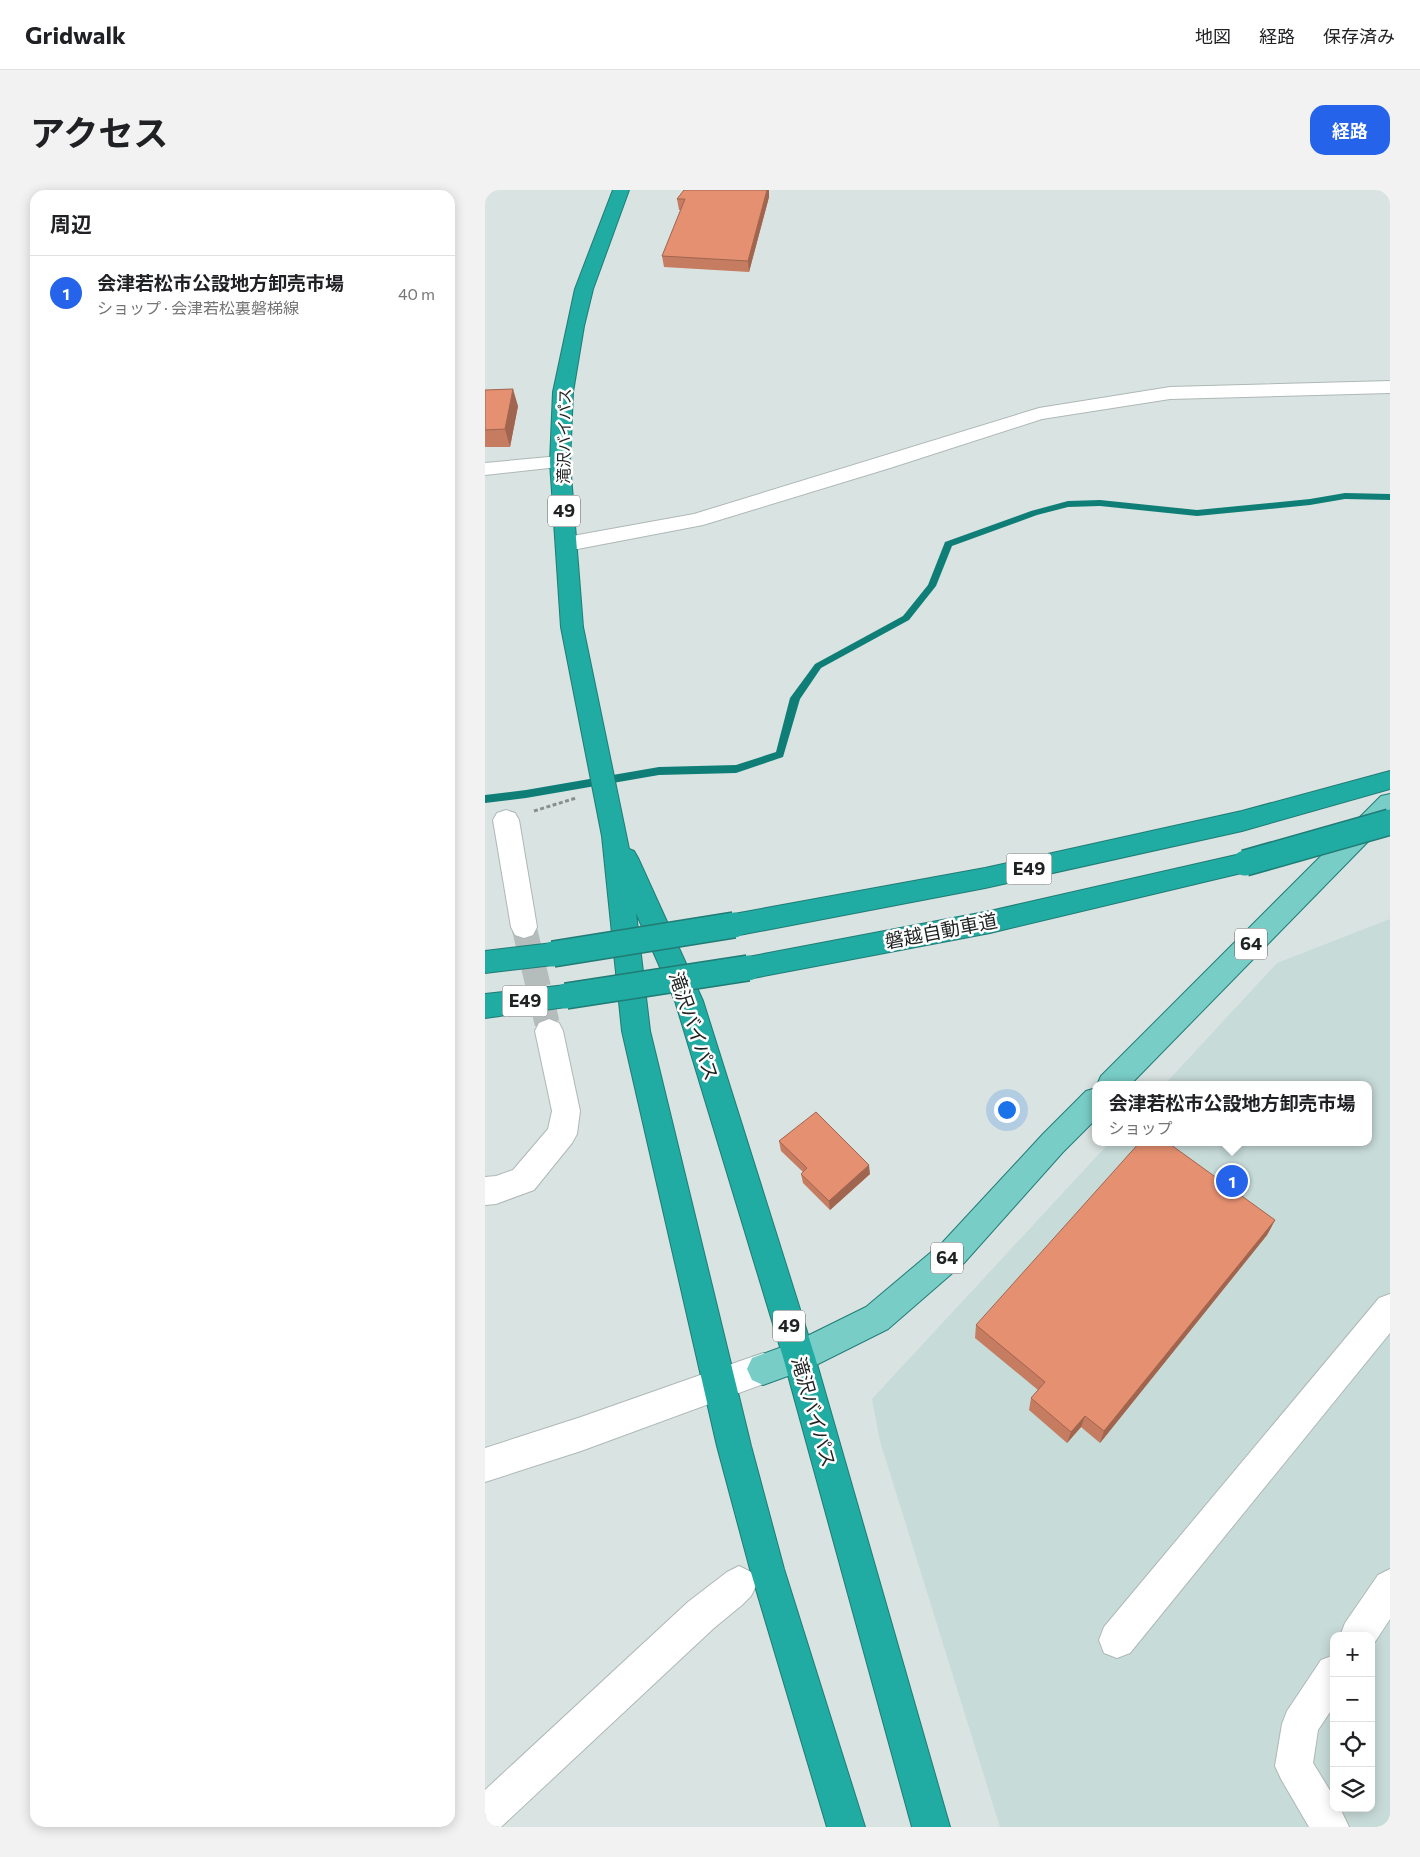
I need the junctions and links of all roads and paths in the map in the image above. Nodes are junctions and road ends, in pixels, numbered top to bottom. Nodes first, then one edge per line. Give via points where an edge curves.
1 (621, 190) edge
2 (1390, 387) edge
3 (560, 462) junction
4 (485, 468) edge
5 (567, 544) junction
6 (1390, 780) edge
7 (605, 790) junction
8 (1390, 803) edge
9 (506, 820) joint
10 (1390, 822) edge
11 (615, 836) junction
12 (524, 927) tunnel mouth
13 (485, 962) edge
14 (485, 1006) edge
15 (549, 1031) tunnel mouth
16 (1115, 1081) edge
17 (1092, 1104) edge
18 (485, 1191) edge
19 (1390, 1309) edge
20 (799, 1357) junction
21 (763, 1370) joint
22 (720, 1384) junction
23 (485, 1465) edge
24 (739, 1584) dead end
25 (1390, 1587) edge
26 (1361, 1632) edge
27 (1117, 1640) dead end
28 (1331, 1677) edge
29 (485, 1816) edge
30 (846, 1827) edge
31 (931, 1827) edge
32 (1330, 1827) edge

1 - 3 highway, 滝沢バイパス / 49 via 591,266 575,326 563,392
2 - 5 street via 1170,393 1039,414 695,520
3 - 4 street
3 - 5 highway, 滝沢バイパス / 49
5 - 7 highway, 滝沢バイパス / 49 via 572,628
6 - 13 highway, E49, bridge via 1242,821 985,878 734,925
7 - 9 path
7 - 11 highway, 滝沢バイパス / 49
8 - 16 main road, 64
9 - 12 street
10 - 14 highway, 磐越自動車道 / E49, bridge via 1245,863 990,922 748,968
11 - 20 highway, 滝沢バイパス / 49 via 689,1001
11 - 22 highway, 滝沢バイパス / 49 via 636,1031
15 - 18 street via 566,1111 563,1134 523,1180
17 - 20 main road, 64 via 953,1253 877,1318
19 - 27 street
20 - 21 main road, 64
20 - 31 highway, 滝沢バイパス / 49
21 - 22 street
22 - 23 street
22 - 30 highway, 滝沢バイパス / 49 via 767,1568
24 - 29 street via 731,1594 701,1615
25 - 26 street
28 - 32 street via 1300,1724 1294,1766

